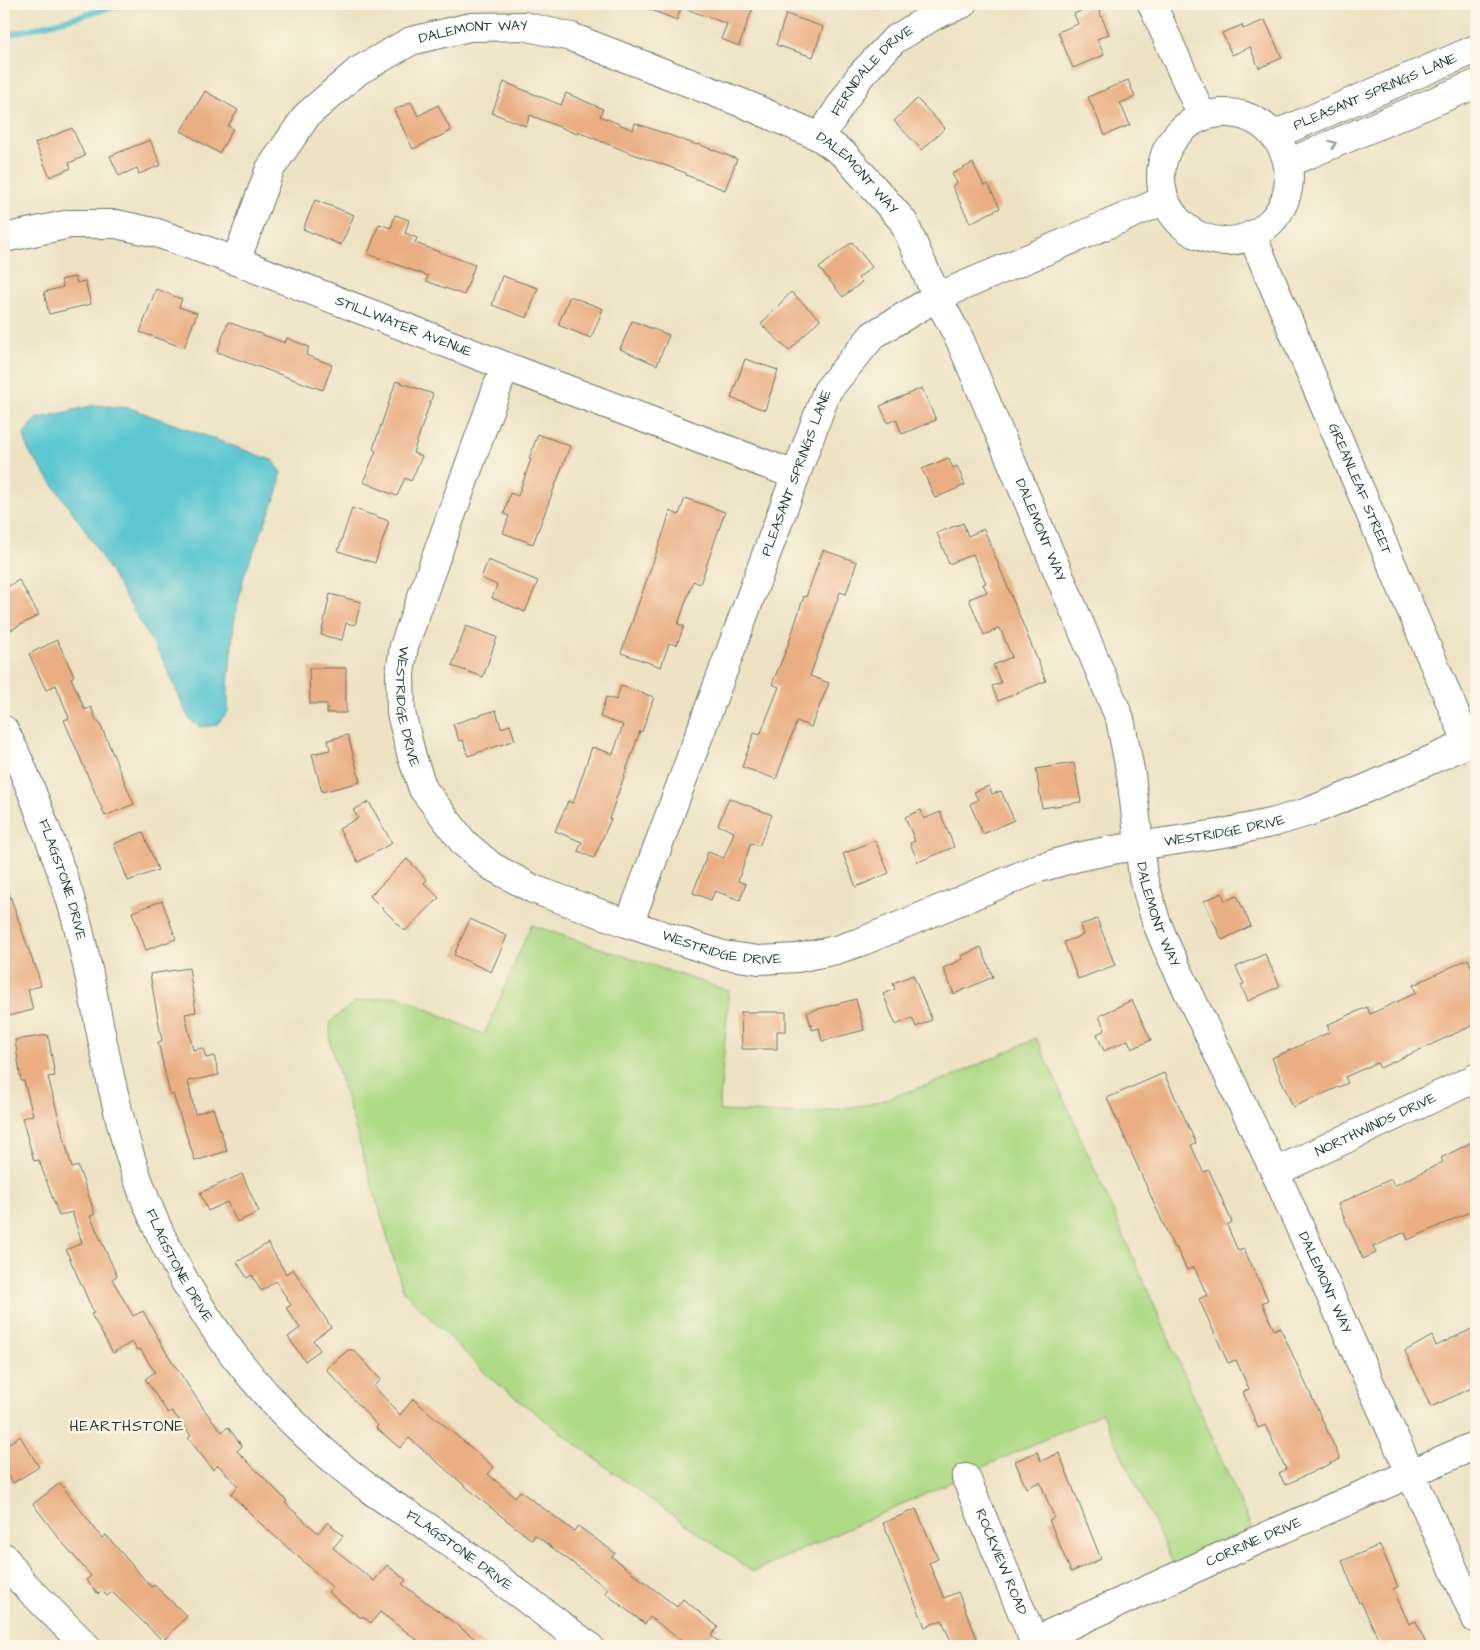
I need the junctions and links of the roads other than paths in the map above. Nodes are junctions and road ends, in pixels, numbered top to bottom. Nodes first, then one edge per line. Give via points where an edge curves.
1 (962, 4) edge
2 (1152, 4) edge
3 (1476, 49) edge
4 (1476, 84) edge
5 (1202, 116) junction
6 (1274, 135) junction
7 (820, 137) junction
8 (1288, 163) junction
9 (1164, 200) junction
10 (1252, 235) junction
11 (4, 238) edge
12 (236, 261) junction
13 (938, 296) junction
14 (506, 366) junction
15 (794, 476) junction
16 (4, 730) edge
17 (1472, 742) edge
18 (1139, 846) junction
19 (629, 924) junction
20 (1476, 1078) edge
21 (1276, 1172) junction
22 (1476, 1445) edge
23 (1412, 1474) junction
24 (966, 1478) dead end
25 (4, 1557) edge
26 (1476, 1619) edge
27 (1035, 1644) edge
28 (86, 1646) edge
29 (589, 1646) edge

1 - 7 street, FERNDALE DRIVE via 935,15 894,40 860,76
2 - 5 street
3 - 6 street, PLEASANT SPRINGS LANE
8 -> 4 street
5 - 6 street, PLEASANT SPRINGS LANE via 1221,112 1241,114 1259,122
5 - 9 street, PLEASANT SPRINGS LANE via 1184,126 1170,142 1162,160 1160,180
6 - 8 street, PLEASANT SPRINGS LANE
7 - 12 street, DALEMONT WAY via 571,37 524,26 470,27 411,41 358,71 307,115 270,168
7 - 13 street, DALEMONT WAY via 845,154 903,222
8 - 10 street, PLEASANT SPRINGS LANE via 1289,185 1283,206 1270,223
9 - 10 street, PLEASANT SPRINGS LANE via 1175,218 1192,232 1211,240 1232,241
9 - 13 street, PLEASANT SPRINGS LANE
10 - 17 street, GREANLEAF STREET
11 - 12 street, STILLWATER AVENUE via 70,224 116,224 157,233
12 - 14 street, STILLWATER AVENUE
13 - 15 street, PLEASANT SPRINGS LANE via 873,335 827,391
13 - 18 street, DALEMONT WAY via 960,340 1120,719 1131,775
14 - 15 street, STILLWATER AVENUE
14 - 19 street, WESTRIDGE DRIVE via 404,646 400,674 401,713 423,789 464,843 491,866 533,888
15 - 19 street, PLEASANT SPRINGS LANE
16 - 29 street, FLAGSTONE DRIVE via 31,789 64,877 82,943 116,1106 142,1191 157,1229 200,1307 265,1393 306,1435 368,1488 419,1521
17 - 18 street, WESTRIDGE DRIVE via 1308,812 1224,833
18 - 19 street, WESTRIDGE DRIVE via 1040,868 863,941 797,958 759,960 723,955
18 - 21 street, DALEMONT WAY via 1143,877 1167,948
20 - 21 street, NORTHWINDS DRIVE
21 - 23 street, DALEMONT WAY
22 - 23 street, CORRINE DRIVE
23 - 26 street, DALEMONT WAY
23 - 27 street, CORRINE DRIVE via 1233,1551
24 - 27 street, ROCKVIEW ROAD
25 - 28 street via 22,1582

